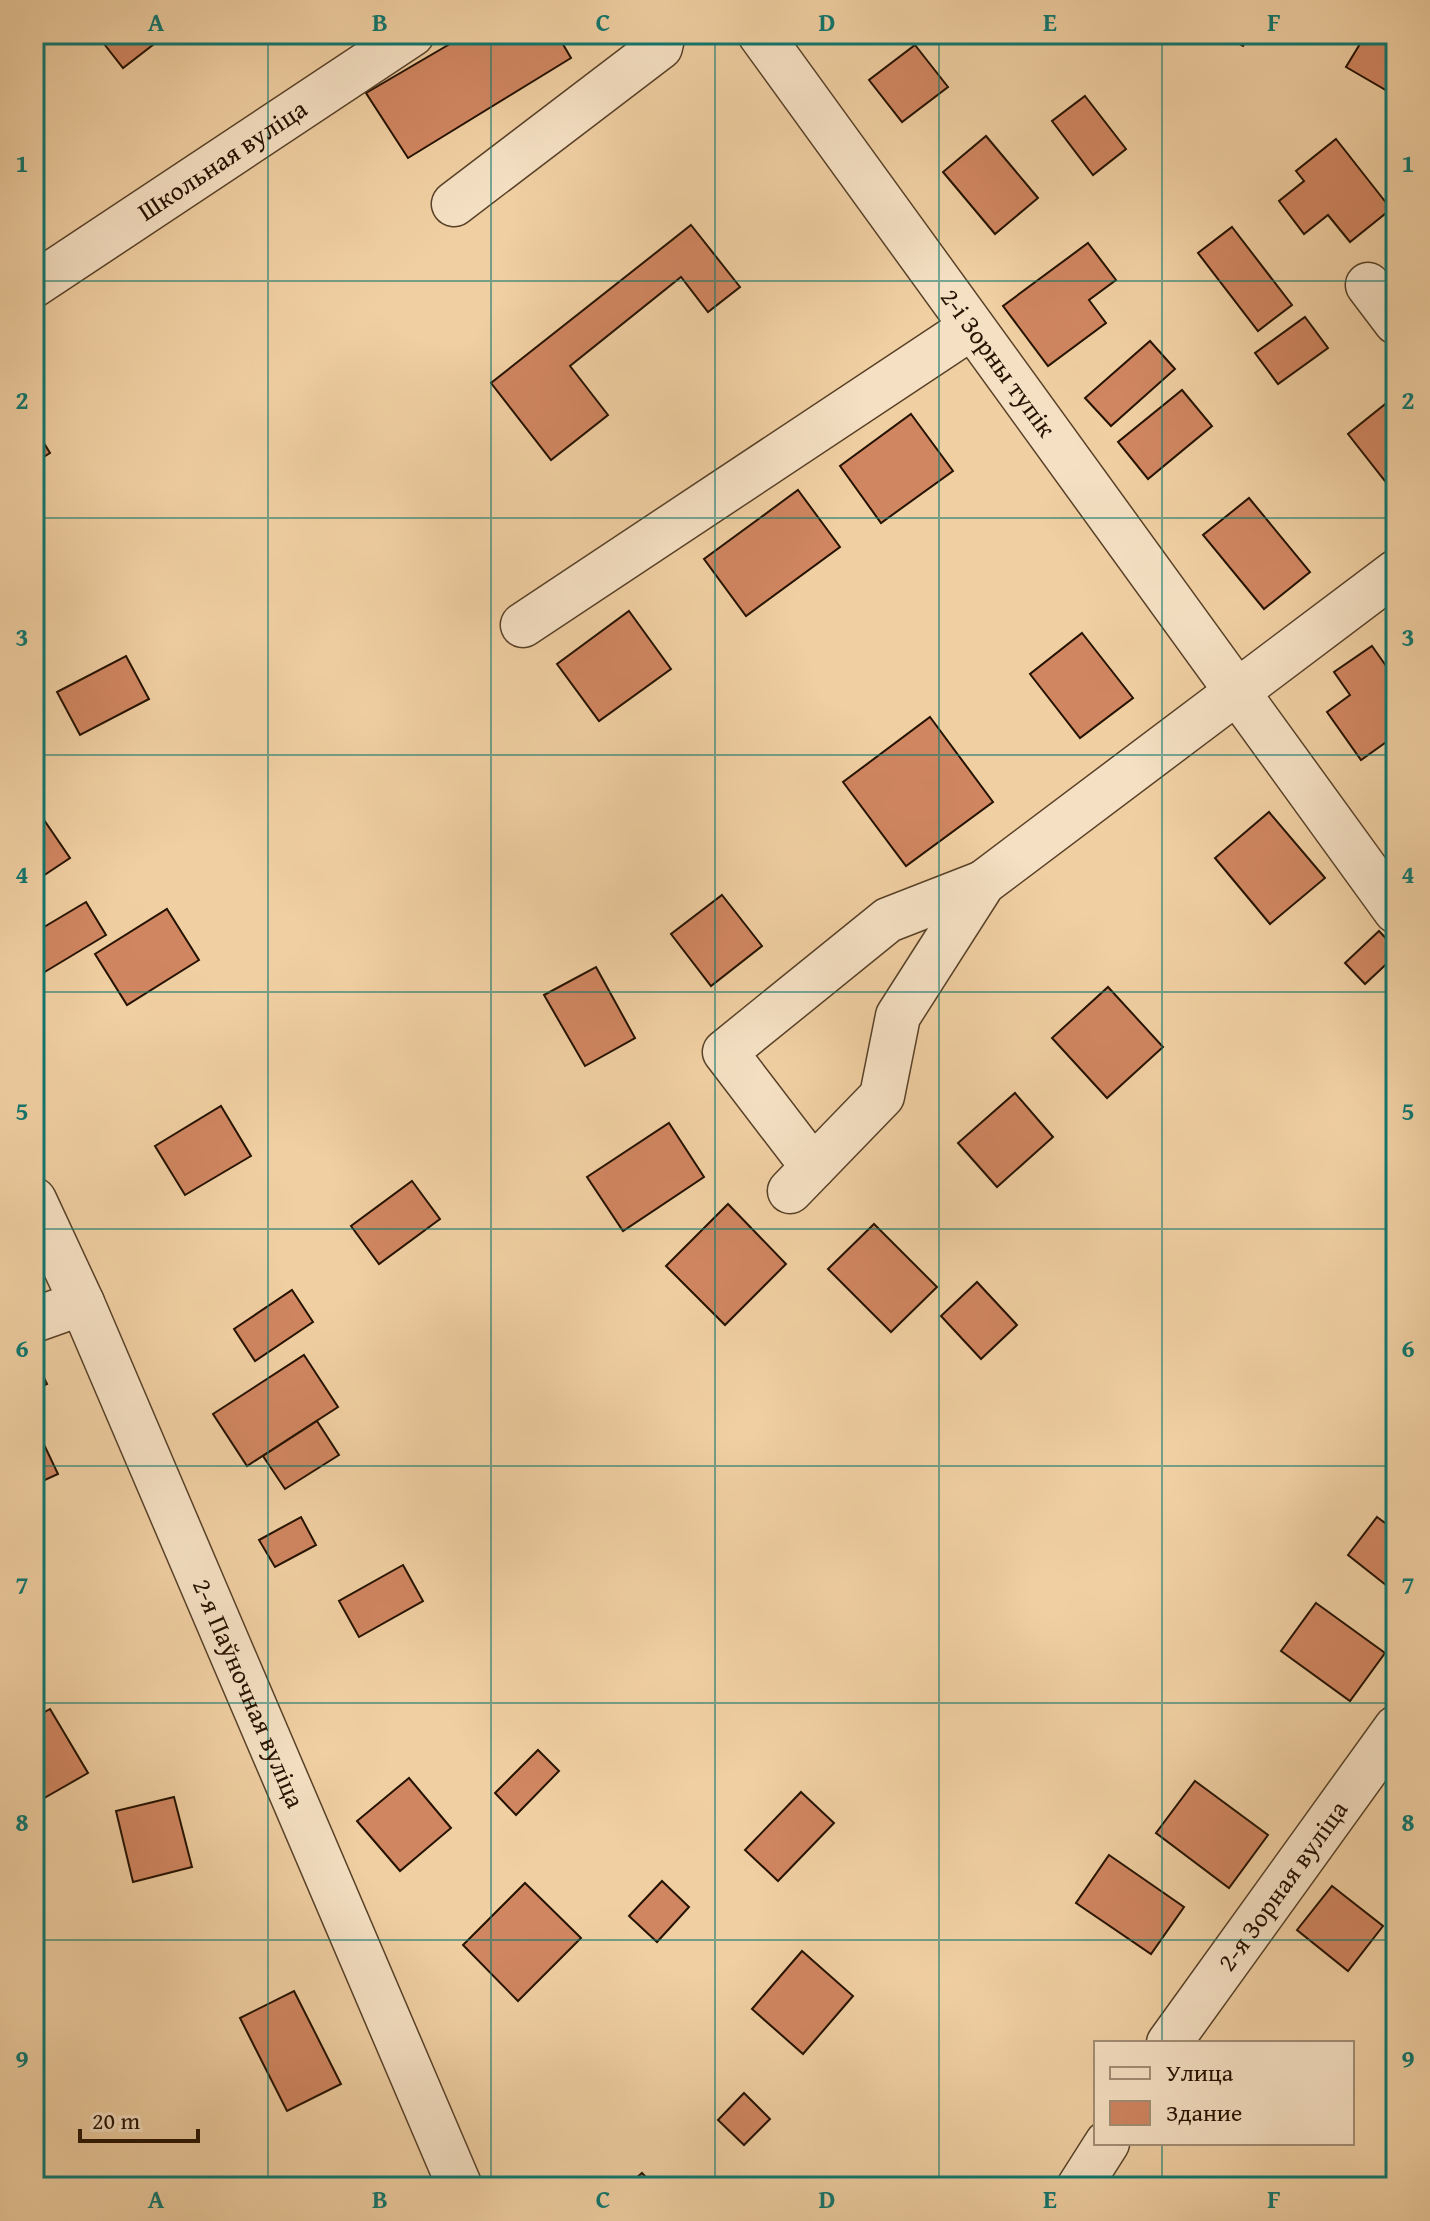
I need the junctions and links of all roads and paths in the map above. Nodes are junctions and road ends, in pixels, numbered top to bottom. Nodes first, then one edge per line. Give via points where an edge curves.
1 (412, 34) edge
2 (663, 34) edge
3 (760, 34) edge
4 (454, 204) dead end
5 (34, 285) edge
6 (1368, 285) dead end
7 (1396, 322) edge
8 (972, 327) junction
9 (1396, 572) edge
10 (523, 625) dead end
11 (1237, 692) junction
12 (983, 883) junction
13 (1396, 911) edge
14 (34, 1200) edge
15 (82, 1303) junction
16 (34, 1320) edge
17 (1396, 1728) edge
18 (1170, 2041) edge
19 (1106, 2145) edge
20 (460, 2187) edge
21 (1079, 2187) edge

1 - 5 street, Школьная вуліца
2 - 4 street via 660,47
3 - 8 street, 2-і Зорны тупік
6 - 7 street
8 - 10 street
8 - 11 street, 2-і Зорны тупік
9 - 11 street
11 - 12 street
11 - 13 street
12 - 12 street via 898,1016 882,1096 802,1179 725,1052 888,920
14 - 15 street, 2-я Паўночная вуліца
15 - 16 street
15 - 20 street, 2-я Паўночная вуліца
17 - 18 street, 2-я Зорная вуліца
19 - 21 street

